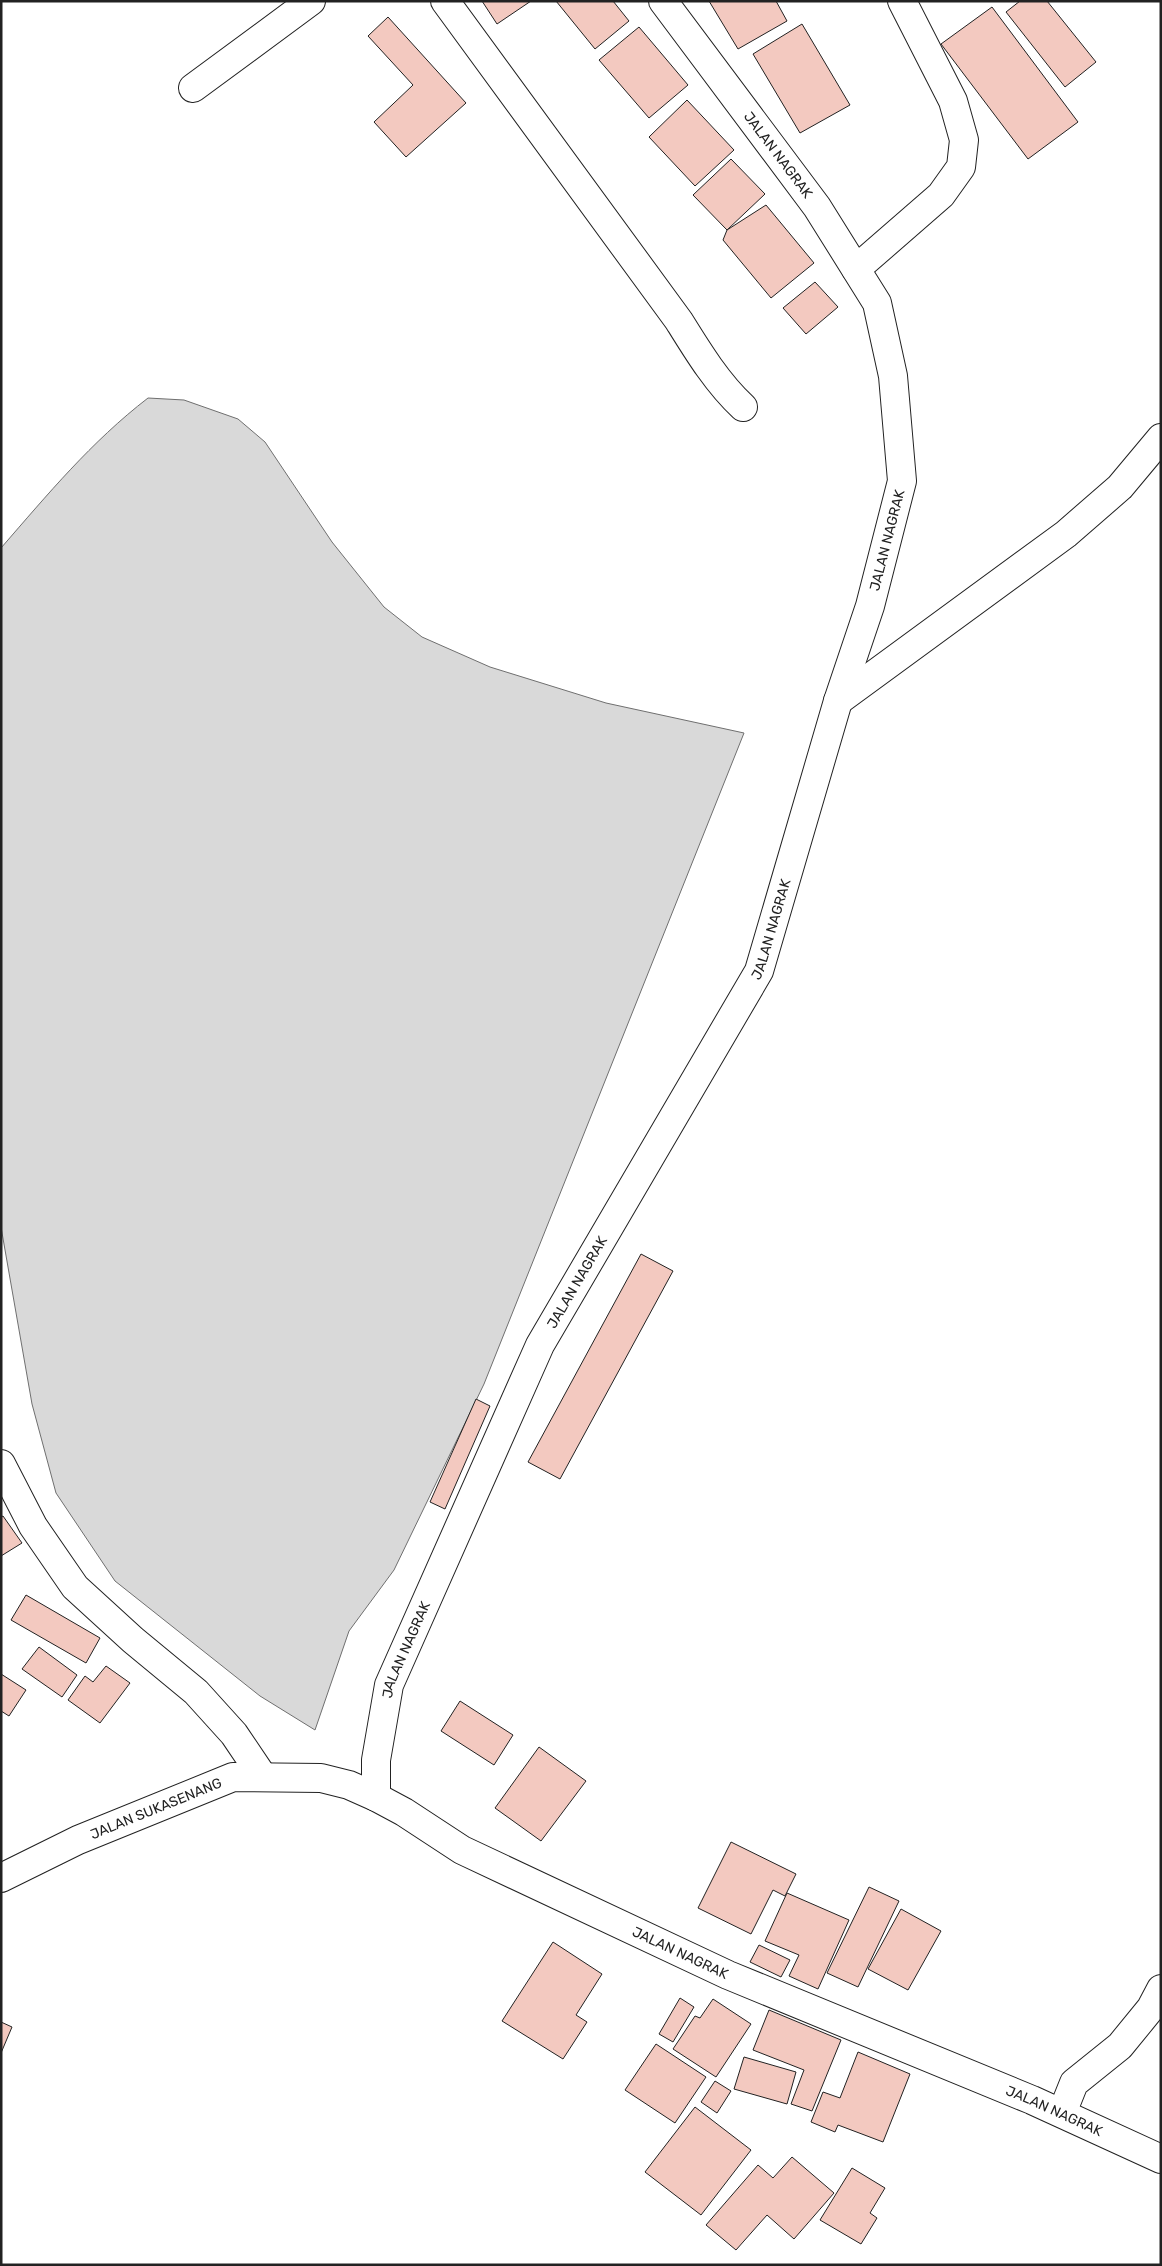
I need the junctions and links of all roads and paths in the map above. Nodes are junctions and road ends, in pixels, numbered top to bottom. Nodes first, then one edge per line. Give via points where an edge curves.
1 (311, 1) edge
2 (445, 1) edge
3 (662, 1) edge
4 (904, 2) edge
5 (194, 88) dead end
6 (856, 269) junction
7 (743, 407) dead end
8 (1161, 438) edge
9 (838, 701) junction
10 (1, 1464) edge
11 (263, 1777) junction
12 (376, 1797) junction
13 (1, 1878) edge
14 (1161, 1989) edge
15 (1062, 2113) junction
16 (1161, 2159) edge

1 - 5 street
2 - 7 street via 695,347 734,400
3 - 6 street, JALAN NAGRAK via 817,207
4 - 6 street via 953,100 964,140 961,167 941,195
6 - 9 street, JALAN NAGRAK via 877,303 893,376 902,481 870,606
8 - 9 street via 1120,487 1066,534
9 - 12 street, JALAN NAGRAK via 758,971 540,1345 389,1685 376,1760
10 - 11 street via 33,1526 75,1587 196,1692 234,1734
11 - 12 street, JALAN SUKASENANG via 321,1778
11 - 13 street, JALAN SUKASENANG via 233,1777 78,1840
12 - 15 street, JALAN NAGRAK via 462,1850 728,1975
14 - 15 street via 1151,2008 1120,2046 1074,2083
15 - 16 street, JALAN NAGRAK

